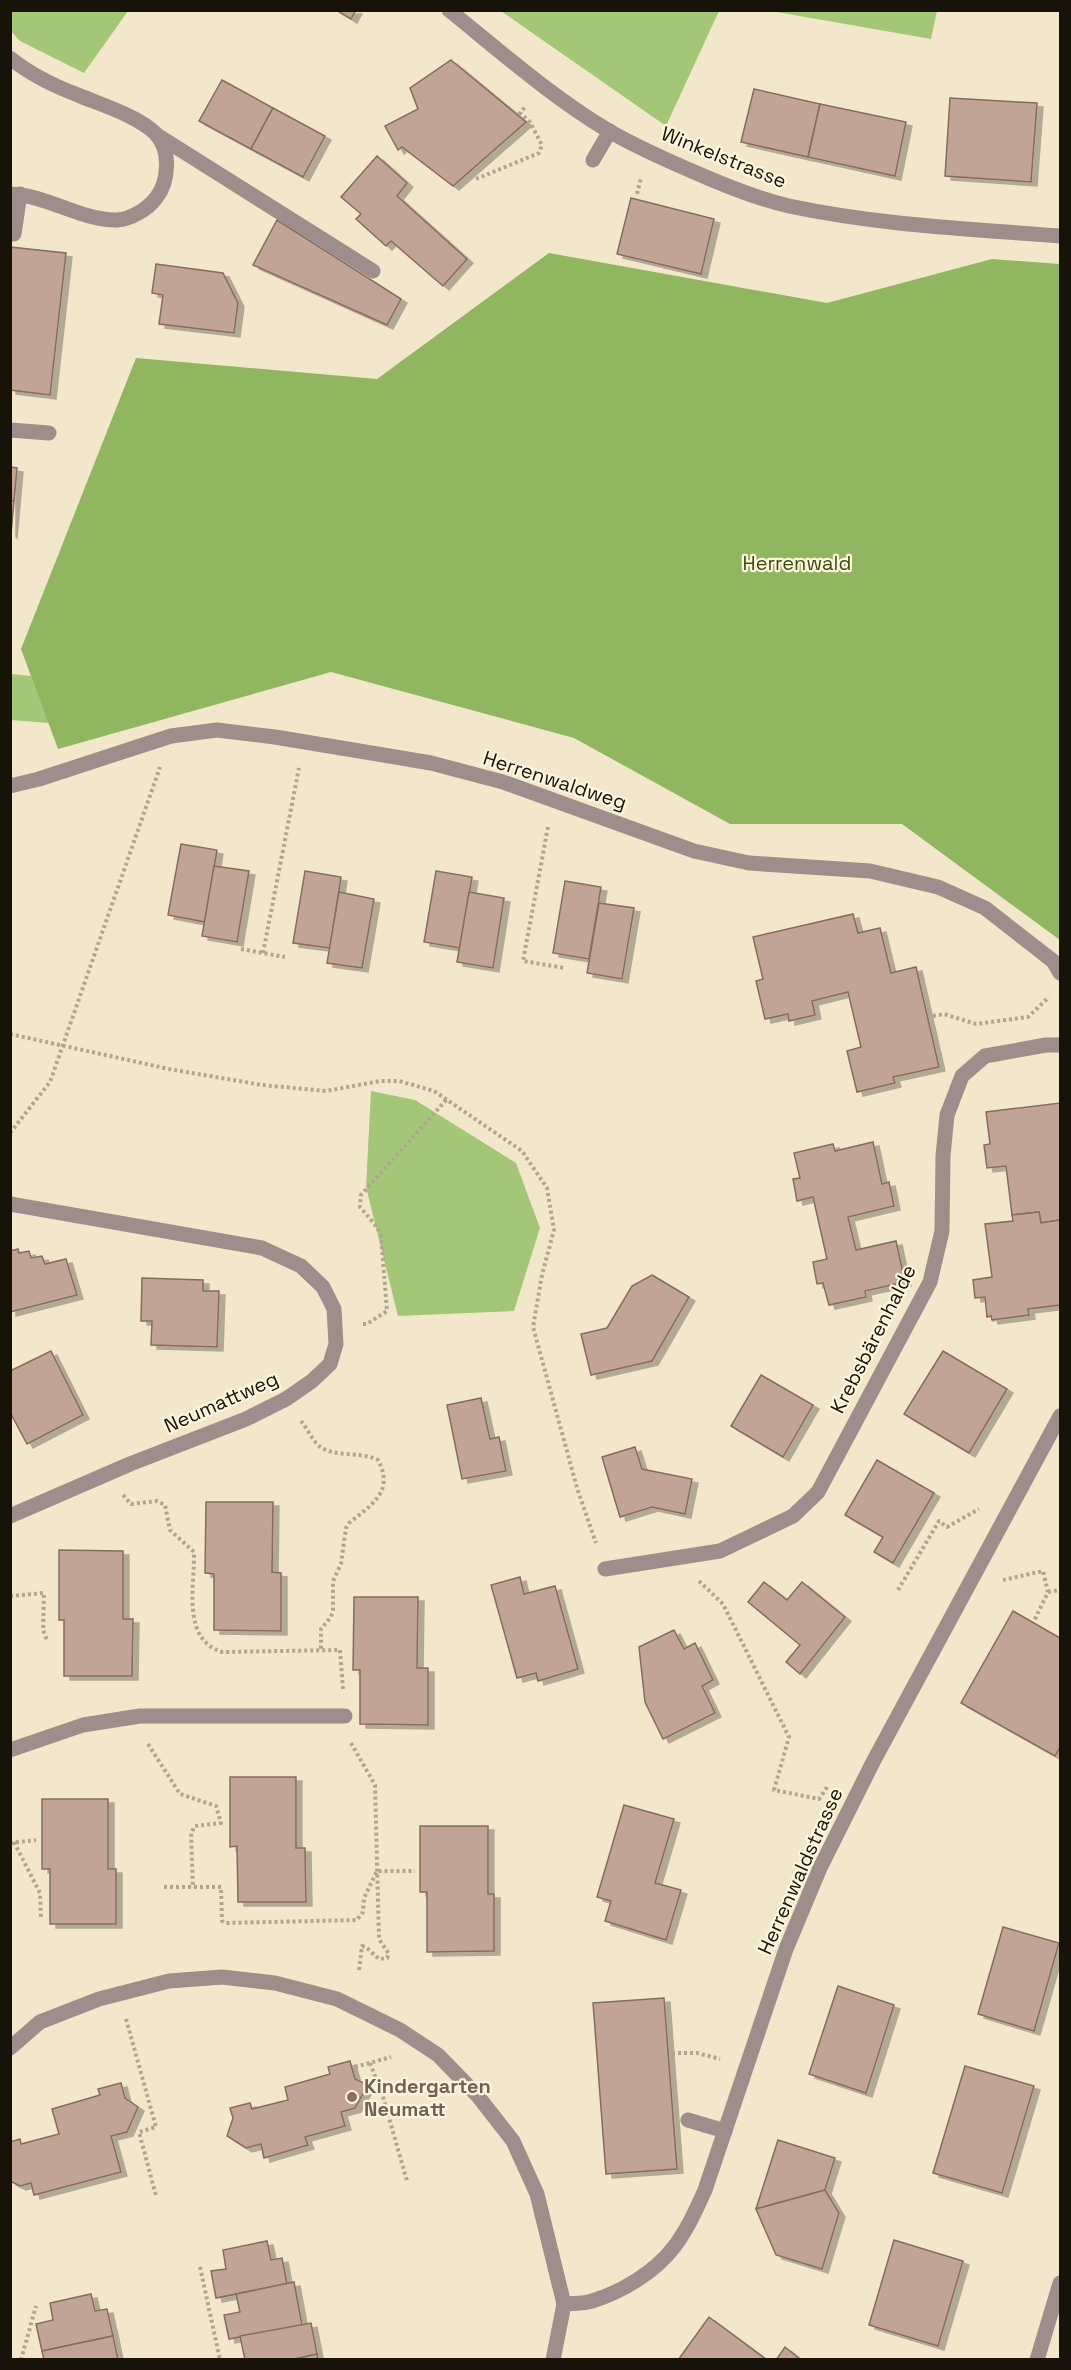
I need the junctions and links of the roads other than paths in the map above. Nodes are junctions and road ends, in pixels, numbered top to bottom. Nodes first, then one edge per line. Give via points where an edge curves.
1 (449, 10) edge
2 (10, 58) edge
3 (609, 131) junction
4 (156, 135) junction
5 (593, 160) dead end
6 (15, 194) edge
7 (14, 234) dead end
8 (1060, 236) edge
9 (373, 272) dead end
10 (10, 430) edge
11 (49, 433) dead end
12 (10, 786) edge
13 (1060, 973) edge
14 (1060, 1045) edge
15 (10, 1204) edge
16 (1060, 1416) edge
17 (10, 1516) edge
18 (605, 1569) road end
19 (345, 1716) dead end
20 (10, 1750) edge
21 (10, 2048) edge
22 (688, 2120) dead end
23 (725, 2131) junction
24 (1060, 2283) edge
25 (564, 2304) junction
26 (553, 2360) edge
27 (1037, 2360) edge

1 - 3 street, Winkelstrasse via 545,87
2 - 4 street via 35,75 123,113
3 - 5 street
3 - 8 street, Winkelstrasse via 679,166 788,206 896,223
4 - 6 street via 166,155 165,177 157,198 140,213 118,220 95,217
4 - 9 street
6 - 7 street
10 - 11 street
12 - 13 street, Herrenwaldweg via 171,736 216,730 431,763 493,780 694,851 749,863 870,871 938,887 985,908 1053,961
14 - 18 street, Krebsbärenhalde via 985,1056 962,1076 947,1115 942,1231 930,1282 818,1492 793,1516 720,1551
15 - 17 street, Neumattweg via 262,1248 301,1266 323,1287 334,1309 336,1344 330,1364 286,1399
16 - 23 street, Herrenwaldstrasse via 820,1868 786,1949
19 - 20 street via 140,1716 83,1725
21 - 25 street via 40,2022 99,1999 169,1981 222,1977 274,1983 338,1999 400,2030 438,2055 477,2095 513,2141 537,2194
22 - 23 street
23 - 25 street, Herrenwaldstrasse via 705,2190 673,2249 622,2289 591,2302
24 - 27 street
25 - 26 street

